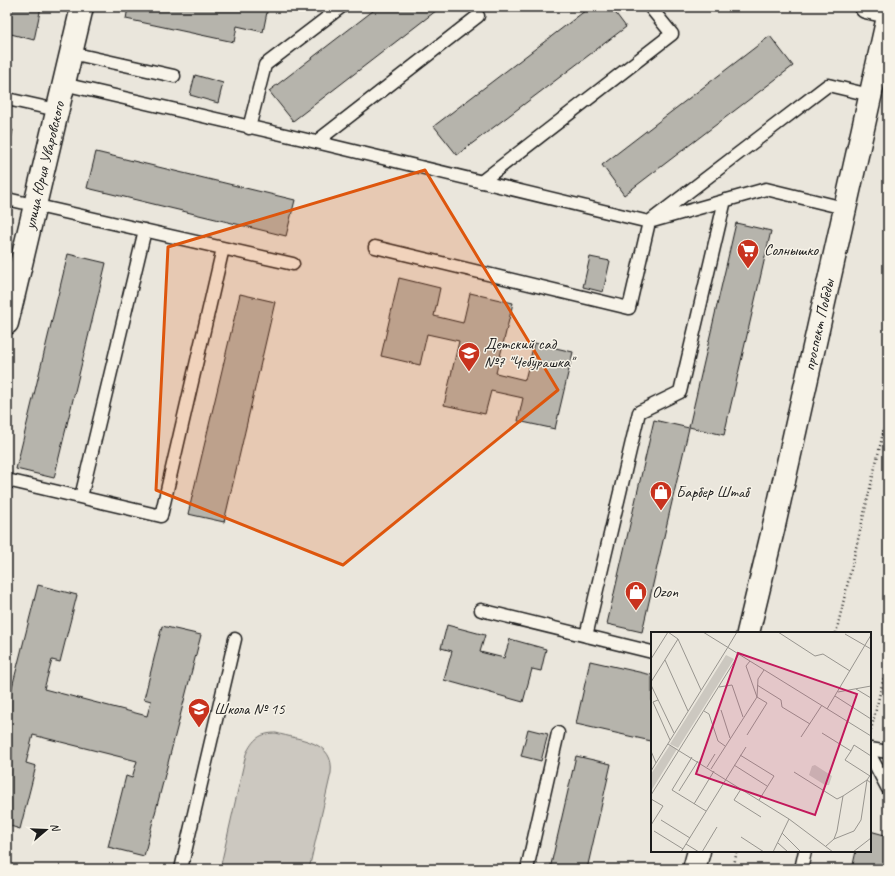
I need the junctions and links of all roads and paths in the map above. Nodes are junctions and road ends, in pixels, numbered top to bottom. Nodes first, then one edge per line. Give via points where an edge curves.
1 (82, 7) edge
2 (341, 7) edge
3 (650, 7) edge
4 (866, 7) edge
5 (888, 12) edge
6 (478, 16) dead end
7 (888, 17) edge
8 (71, 53) junction
9 (174, 76) dead end
10 (63, 84) junction
11 (870, 95) junction
12 (7, 99) edge
13 (57, 110) junction
14 (249, 128) junction
15 (316, 142) junction
16 (481, 182) junction
17 (7, 199) edge
18 (725, 200) junction
19 (35, 205) junction
20 (844, 208) junction
21 (649, 222) junction
22 (145, 230) junction
23 (376, 246) dead end
24 (223, 248) junction
25 (293, 264) dead end
26 (7, 323) edge
27 (888, 412) edge
28 (7, 480) edge
29 (81, 497) junction
30 (481, 610) dead end
31 (748, 632) edge
32 (836, 632) edge
33 (586, 636) junction
34 (235, 639) dead end
35 (651, 652) edge
36 (888, 660) edge
37 (871, 731) edge
38 (558, 733) dead end
39 (871, 749) edge
40 (888, 752) edge
41 (871, 756) edge
42 (888, 789) edge
43 (698, 852) edge
44 (737, 852) edge
45 (805, 852) edge
46 (181, 869) edge
47 (527, 869) edge
48 (694, 869) edge
49 (733, 869) edge
50 (801, 869) edge

1 - 8 main road, улица Юрия Уваровского
2 - 14 lane via 265,66
3 - 16 lane via 672,34
4 - 5 main road
6 - 15 lane
7 - 11 main road, проспект Победы
8 - 9 lane
8 - 10 main road, улица Юрия Уваровского
10 - 13 main road, улица Юрия Уваровского
10 - 14 lane
11 - 20 main road, проспект Победы
11 - 21 lane via 828,85
12 - 13 lane
13 - 19 main road, улица Юрия Уваровского
14 - 15 lane
15 - 16 lane
16 - 21 lane
17 - 19 lane
18 - 20 lane via 766,189
18 - 21 lane
18 - 33 lane via 680,392 639,412
19 - 22 lane
19 - 26 main road, улица Юрия Уваровского
20 - 31 main road, проспект Победы
21 - 23 lane via 629,308
22 - 24 lane
22 - 29 lane
24 - 25 lane
24 - 29 lane via 161,516
27 - 32 path
28 - 29 lane
30 - 33 lane
33 - 35 lane
34 - 46 lane
36 - 37 path
38 - 47 lane
39 - 40 lane
41 - 42 lane
43 - 48 main road
44 - 49 path
45 - 50 lane

